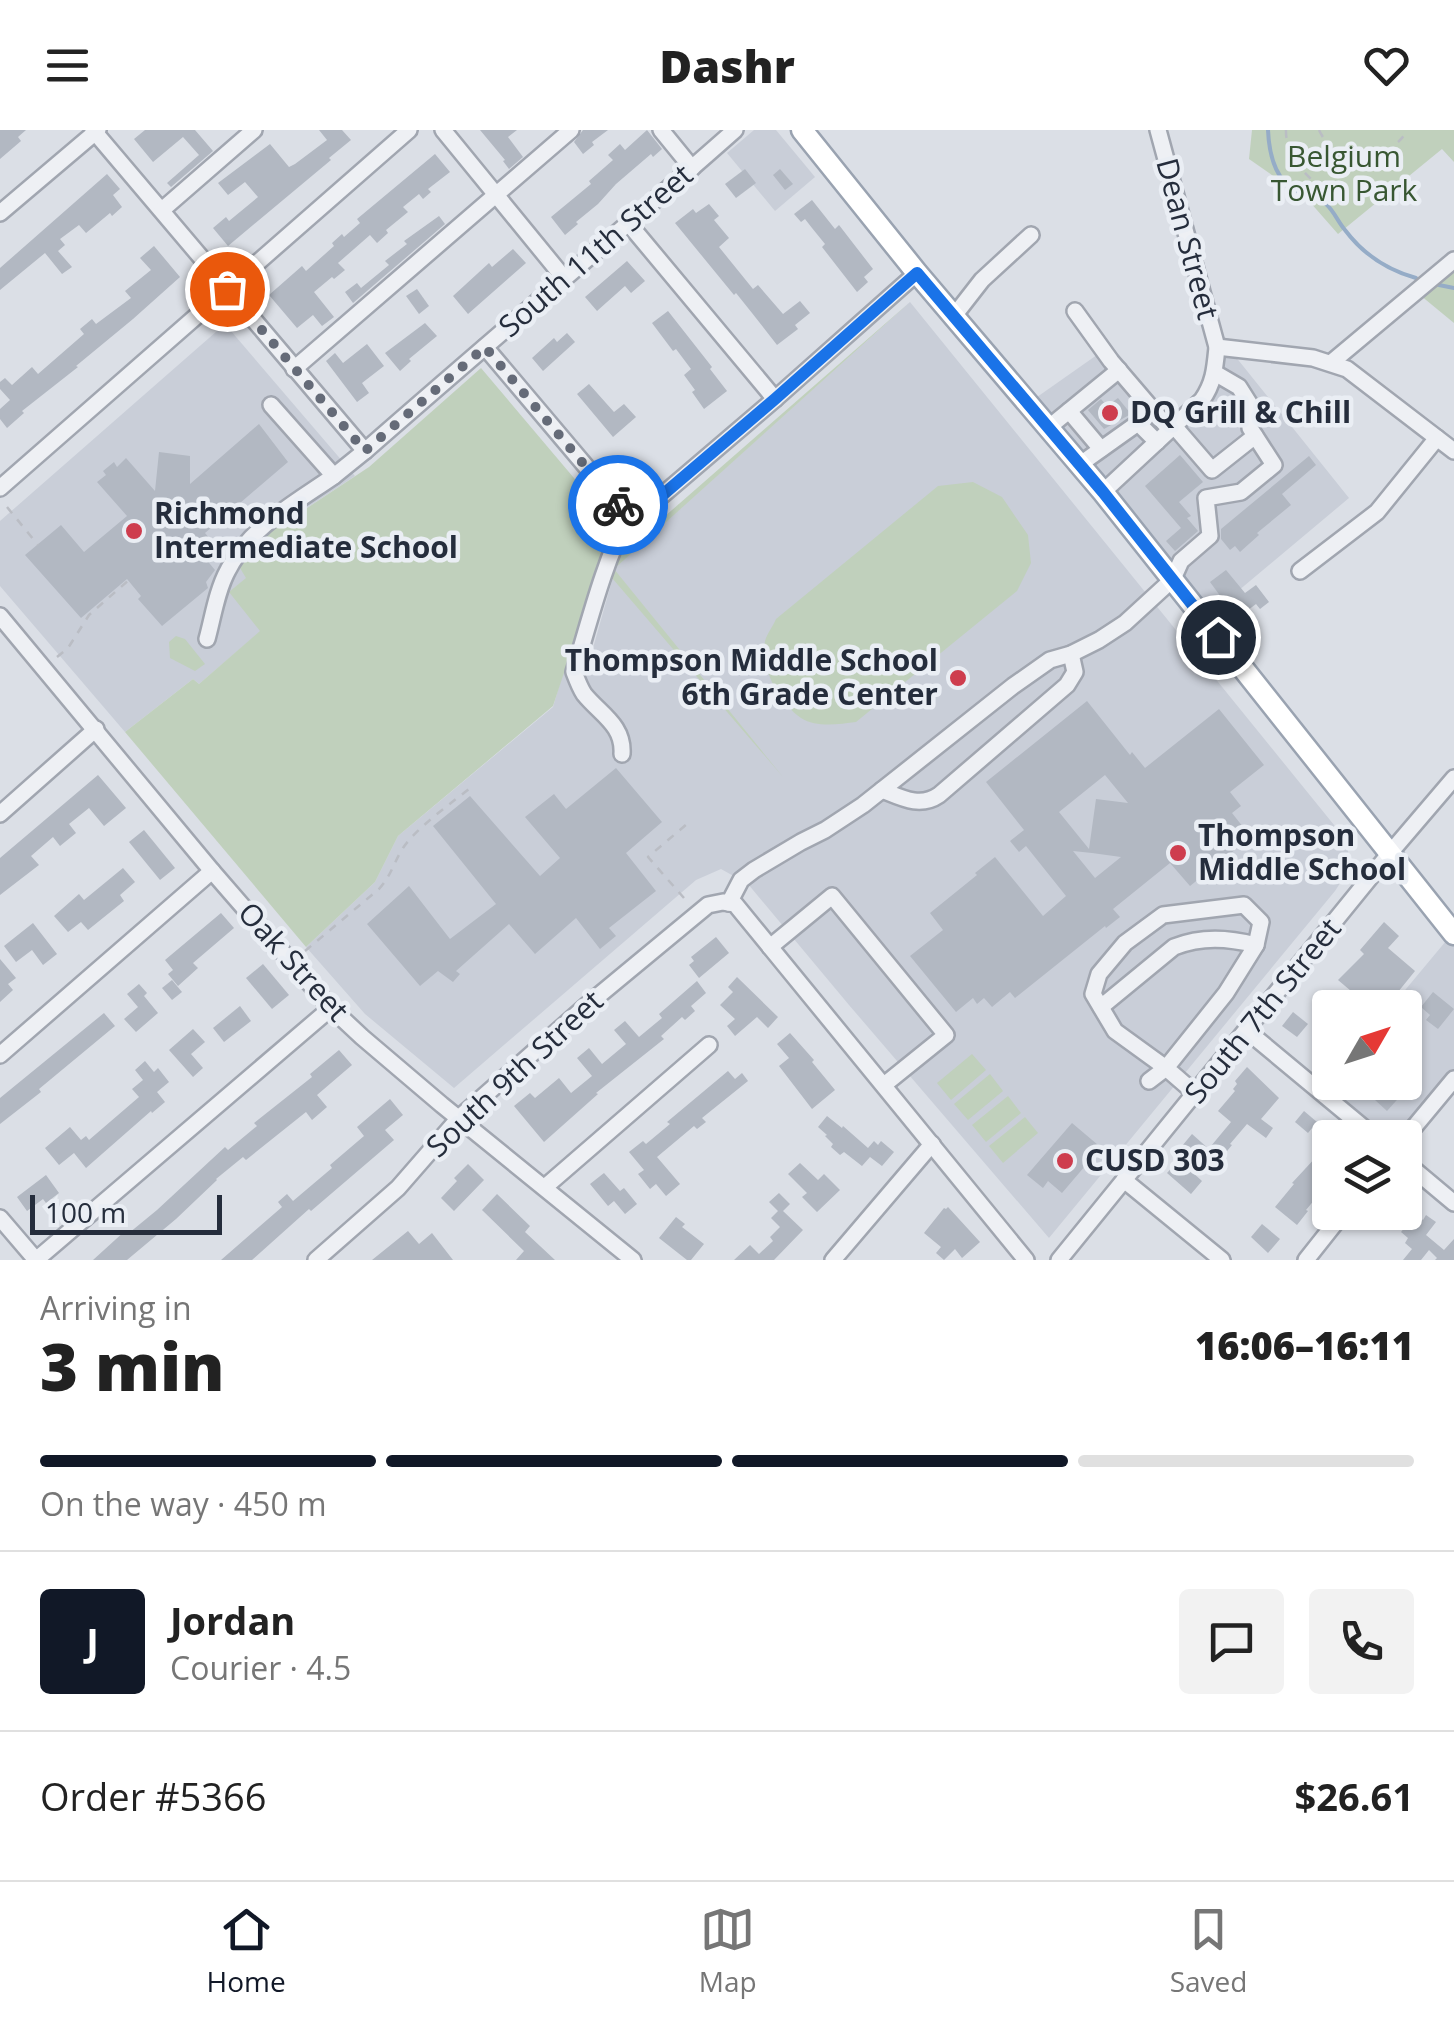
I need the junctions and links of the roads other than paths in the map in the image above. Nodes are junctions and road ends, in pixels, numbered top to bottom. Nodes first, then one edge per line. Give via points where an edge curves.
1 (254, 130) edge
2 (408, 130) edge
3 (443, 130) edge
4 (571, 130) edge
5 (661, 130) edge
6 (735, 130) edge
7 (802, 130) edge
8 (1158, 130) edge
9 (95, 131) edge
10 (692, 168) junction
11 (495, 194) junction
12 (162, 210) junction
13 (0, 213) edge
14 (629, 224) junction
15 (1032, 235) dead end
16 (1454, 260) edge
17 (917, 273) junction
18 (564, 278) junction
19 (227, 289) junction
20 (1075, 311) dead end
21 (954, 316) junction
22 (485, 347) junction
23 (1216, 347) junction
24 (1332, 362) junction
25 (294, 370) junction
26 (1119, 370) junction
27 (1214, 373) junction
28 (775, 399) junction
29 (271, 405) dead end
30 (1069, 410) junction
31 (1048, 428) junction
32 (1172, 428) junction
33 (1255, 436) junction
34 (1437, 438) junction
35 (1157, 442) junction
36 (1100, 449) junction
37 (366, 450) junction
38 (1454, 451) edge
39 (1080, 464) junction
40 (334, 476) junction
41 (0, 488) edge
42 (1103, 492) junction
43 (626, 514) junction
44 (1300, 571) dead end
45 (1173, 579) junction
46 (0, 616) edge
47 (207, 639) dead end
48 (1072, 654) junction
49 (96, 730) junction
50 (622, 754) dead end
51 (1454, 778) edge
52 (882, 790) junction
53 (0, 814) edge
54 (1390, 853) junction
55 (212, 870) junction
56 (726, 902) junction
57 (1454, 934) edge
58 (1256, 945) junction
59 (770, 947) junction
60 (1101, 1007) junction
61 (331, 1008) junction
62 (1246, 1030) junction
63 (709, 1045) dead end
64 (0, 1055) edge
65 (1166, 1068) junction
66 (1454, 1079) edge
67 (1149, 1081) dead end
68 (884, 1086) junction
69 (1196, 1094) junction
70 (459, 1118) junction
71 (1354, 1120) edge
72 (1419, 1120) edge
73 (932, 1144) junction
74 (1422, 1177) edge
75 (1124, 1180) junction
76 (545, 1187) junction
77 (1454, 1204) edge
78 (0, 1218) edge
79 (1330, 1230) edge
80 (36, 1260) edge
81 (316, 1260) edge
82 (633, 1260) edge
83 (833, 1260) edge
84 (1026, 1260) edge
85 (1060, 1260) edge
86 (1222, 1260) edge
87 (1306, 1260) edge

1 - 12 street
2 - 19 street
3 - 11 street
4 - 11 street
5 - 10 street
6 - 10 street, South 11th Street
7 - 17 main road
8 - 23 street, Dean Street
9 - 12 street
9 - 13 street
10 - 14 street, South 11th Street
11 - 18 street
11 - 25 street
12 - 19 street
14 - 18 street, South 11th Street
14 - 28 street
15 - 21 street
16 - 24 street
17 - 21 main road
17 - 28 street
18 - 22 street, South 11th Street
19 - 25 street
19 - 41 street
20 - 26 street
21 - 31 main road
22 - 37 street, South 11th Street
22 - 43 street
23 - 24 street
23 - 27 street, Dean Street
24 - 34 street
25 - 37 street
26 - 30 street
26 - 32 street
27 - 32 street via 1202,400
27 - 33 street via 1239,387 1251,406
28 - 43 street via 632,521
29 - 40 street
30 - 31 street
30 - 36 street
31 - 39 main road
32 - 33 street via 1212,470
32 - 35 street
33 - 45 street, South 9th Street via 1274,465 1241,492 1206,498 1210,536 1181,561
34 - 38 street
34 - 44 street via 1377,512
35 - 36 street via 1138,423
35 - 42 street
36 - 39 street
37 - 40 street, South 11th Street
39 - 42 main road
40 - 47 street, South 11th Street via 244,544 226,573
42 - 45 main road
43 - 50 street via 574,672 583,693 610,719
45 - 48 street, South 9th Street via 1125,623
45 - 54 main road
46 - 49 street, Oak Street
48 - 52 street, South 9th Street via 1050,660 1013,686
48 - 52 street via 1075,672 1067,686 939,795 921,802
49 - 53 street
49 - 55 street, Oak Street
51 - 54 street, South 7th Street
52 - 56 street, South 9th Street via 754,870
54 - 57 main road
54 - 62 street, South 7th Street
55 - 61 street, Oak Street
55 - 64 street
56 - 59 street via 735,904
56 - 70 street, South 9th Street via 708,905
58 - 60 street via 1227,938 1174,947
58 - 60 street via 1260,922 1244,905 1163,915 1125,942 1099,974 1094,994
58 - 65 street
59 - 68 street
59 - 68 street via 832,896 896,973 946,1034
60 - 65 street via 1116,1031
61 - 70 street, Oak Street
61 - 80 street
62 - 69 street, South 7th Street
62 - 71 street
63 - 76 street
65 - 67 street
65 - 69 street
66 - 72 street
68 - 73 street
69 - 75 street, South 7th Street
70 - 76 street, Oak Street
70 - 81 street, South 9th Street via 398,1188
73 - 83 street
73 - 84 street
74 - 77 street
75 - 85 street, South 7th Street
75 - 86 street
76 - 82 street, Oak Street
78 - 80 street
79 - 87 street

